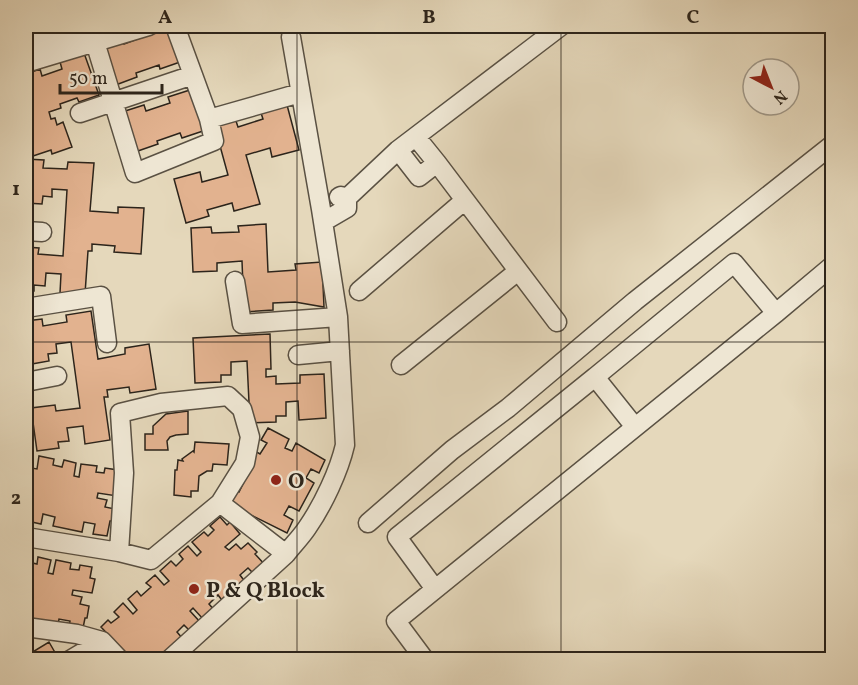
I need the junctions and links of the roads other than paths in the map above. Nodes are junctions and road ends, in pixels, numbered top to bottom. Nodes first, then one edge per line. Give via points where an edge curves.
1 (149, 26) edge
2 (175, 26) edge
3 (561, 26) edge
4 (91, 34) edge
5 (291, 37) dead end
6 (26, 46) edge
7 (26, 63) edge
8 (193, 75) junction
9 (300, 93) junction
10 (113, 102) junction
11 (80, 113) dead end
12 (209, 119) junction
13 (416, 136) junction
14 (832, 145) edge
15 (398, 150) junction
16 (437, 163) junction
17 (465, 200) junction
18 (322, 216) junction
19 (832, 266) edge
20 (518, 271) junction
21 (235, 281) dead end
22 (359, 291) dead end
23 (26, 308) edge
24 (776, 313) junction
25 (338, 317) junction
26 (557, 322) dead end
27 (107, 343) dead end
28 (340, 351) junction
29 (298, 355) dead end
30 (401, 365) dead end
31 (57, 376) dead end
32 (596, 377) junction
33 (26, 382) edge
34 (635, 427) junction
35 (220, 503) junction
36 (368, 523) dead end
37 (26, 537) edge
38 (119, 552) junction
39 (286, 554) junction
40 (435, 589) junction
41 (26, 627) edge
42 (102, 641) junction
43 (420, 658) edge
44 (70, 660) edge
45 (120, 660) edge
46 (169, 660) edge

1 - 4 street
2 - 8 street
3 - 13 street
4 - 6 street
4 - 7 street
4 - 10 street
5 - 9 street
8 - 10 street
8 - 12 street
9 - 12 street
9 - 18 street
10 - 11 street
10 - 12 street via 135,173 214,141
13 - 15 street
13 - 16 street
14 - 36 street via 452,450
15 - 16 street via 419,177
15 - 18 street via 347,198 347,208
16 - 17 street
17 - 20 street
17 - 22 street
18 - 25 street
19 - 24 street
20 - 26 street
20 - 30 street
21 - 25 street via 242,324
23 - 27 street via 101,296
24 - 32 street via 734,263
24 - 34 street
25 - 28 street
28 - 29 street
28 - 39 street via 345,445 324,498
31 - 33 street
32 - 34 street
32 - 40 street via 397,537
34 - 40 street
35 - 38 street via 151,560
35 - 38 street via 244,463 250,437 242,409 228,396 120,413 124,473
35 - 39 street
37 - 38 street
39 - 46 street
40 - 43 street via 396,621
41 - 42 street via 77,633
42 - 44 street
42 - 45 street

